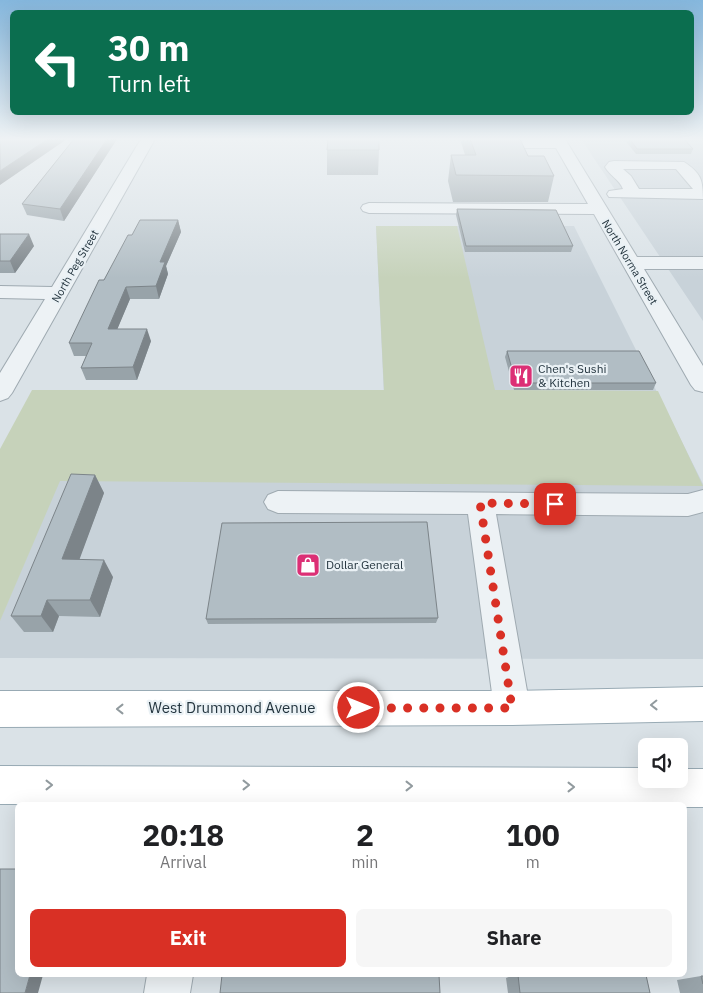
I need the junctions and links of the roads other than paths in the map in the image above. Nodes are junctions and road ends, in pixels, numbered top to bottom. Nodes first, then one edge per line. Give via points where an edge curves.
1 (122, 185) edge
2 (585, 185) edge
3 (629, 185) edge
4 (703, 192) edge
5 (633, 194) junction
6 (594, 201) junction
7 (369, 208) dead end
8 (703, 263) edge
9 (631, 264) junction
10 (0, 292) edge
11 (60, 293) junction
12 (703, 385) edge
13 (0, 393) edge
14 (278, 502) dead end
15 (480, 503) junction
16 (698, 505) edge
17 (703, 704) edge
18 (0, 708) edge
19 (512, 708) junction
20 (0, 785) edge
21 (703, 788) edge
22 (199, 795) edge
23 (170, 977) edge
24 (167, 993) edge

1 - 11 street, North Peg Street
2 - 6 street, North Norma Street
3 - 5 street
4 - 5 street
5 - 6 street
6 - 7 street
6 - 9 street, North Norma Street
8 - 9 street
9 - 12 street, North Norma Street
10 - 11 street
11 - 13 street, North Peg Street
14 - 15 street
15 - 16 street
15 - 19 street
17 -> 19 main road, West Drummond Avenue
19 -> 18 main road, West Drummond Avenue
20 -> 22 main road
22 -> 21 main road
23 - 24 street

